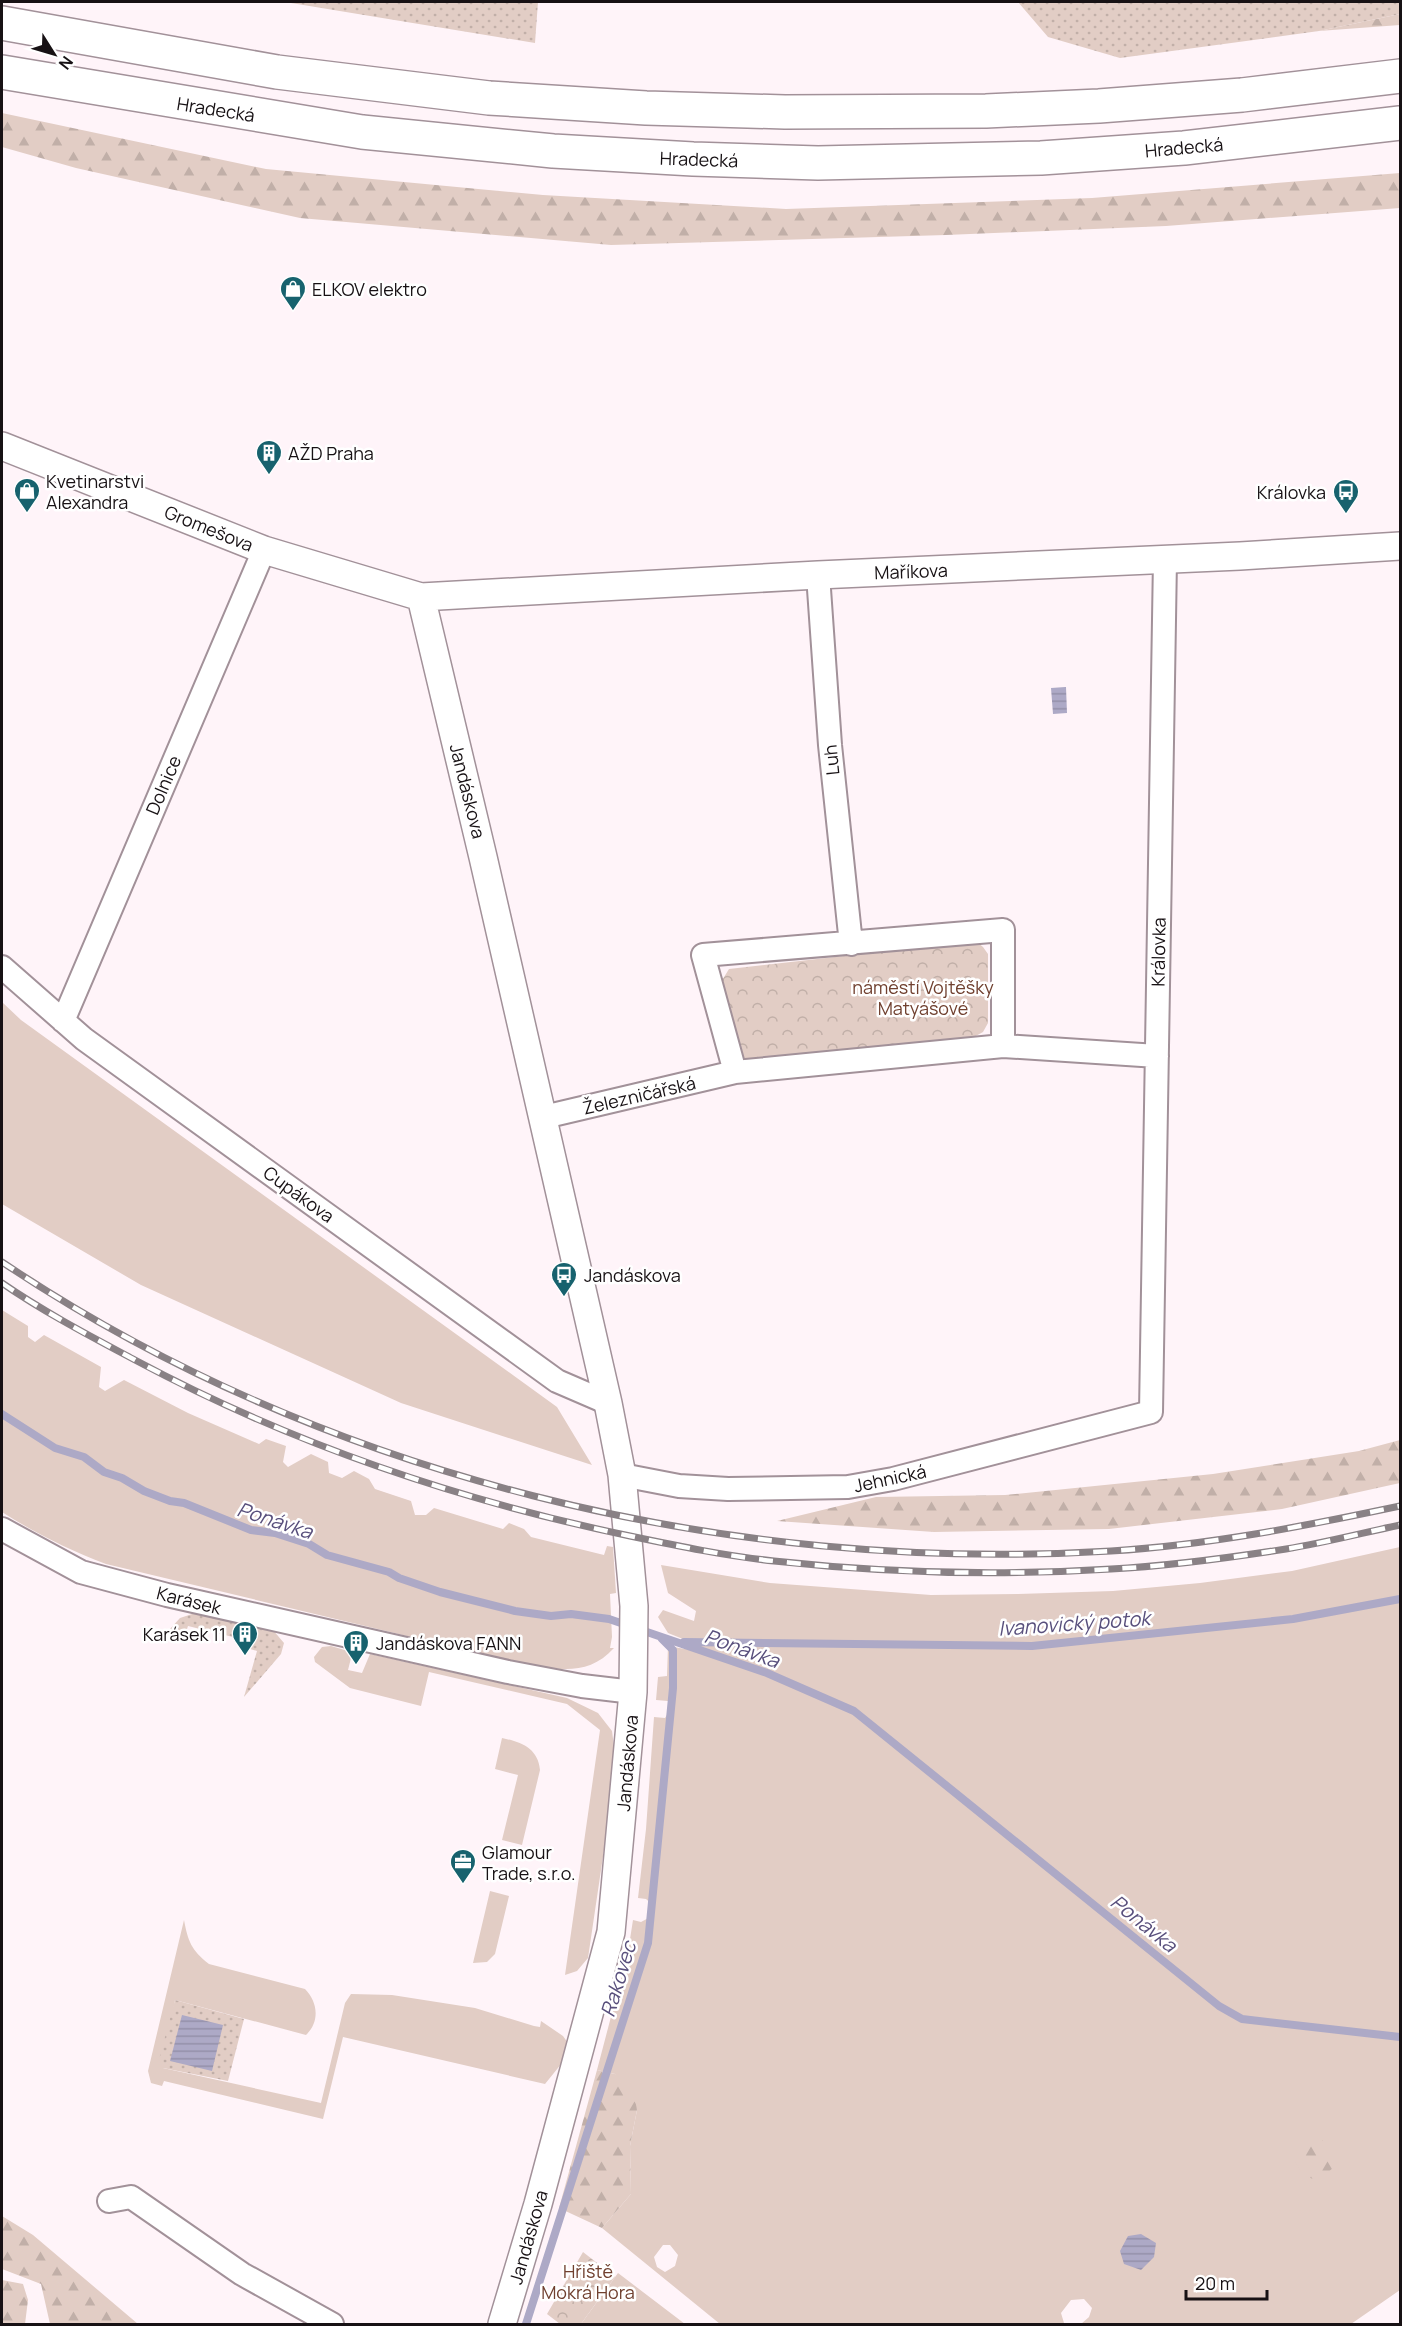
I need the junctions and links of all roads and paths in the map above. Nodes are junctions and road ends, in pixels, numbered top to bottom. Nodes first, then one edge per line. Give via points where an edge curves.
1 (5, 22) edge
2 (2, 72) edge
3 (1401, 76) edge
4 (1401, 123) edge
5 (2, 446) edge
6 (1401, 546) edge
7 (264, 550) junction
8 (1165, 560) junction
9 (818, 575) junction
10 (421, 597) junction
11 (851, 944) junction
12 (2, 967) edge
13 (63, 1021) junction
14 (1003, 1046) junction
15 (1157, 1056) junction
16 (735, 1072) junction
17 (544, 1117) junction
18 (608, 1403) junction
19 (1151, 1412) joint
20 (622, 1475) junction
21 (2, 1529) edge
22 (633, 1692) junction
23 (109, 2202) dead end
24 (332, 2325) edge
25 (502, 2325) edge

1 - 3 highway via 277,72 489,98 646,108 986,111 1242,95
2 - 4 highway, Hradecká via 362,132 553,151 693,159 818,163 1041,158 1184,148
5 - 7 street, Gromešova
6 - 8 street, Maříkova
7 - 10 street, Gromešova
7 - 13 street, Dolnice
8 - 9 street, Maříkova
8 - 15 street, Královka
9 - 10 street, Maříkova
9 - 11 street, Luh via 830,745
10 - 17 street, Jandáskova
11 - 14 street via 1003,930
11 - 16 street via 703,955
12 - 13 street, Cupákova
13 - 18 street, Cupákova via 557,1381
14 - 15 street
14 - 16 street
15 - 19 street, Královka
16 - 17 street, Železničářská
17 - 18 street, Jandáskova
18 - 20 street, Jandáskova
19 - 20 street, Jehnická via 893,1479 848,1487 728,1490
20 - 22 street, Jandáskova via 634,1606
21 - 22 street, Karásek via 81,1572 167,1595 508,1672
22 - 25 street, Jandáskova via 611,1932
23 - 24 street via 131,2197 242,2274

